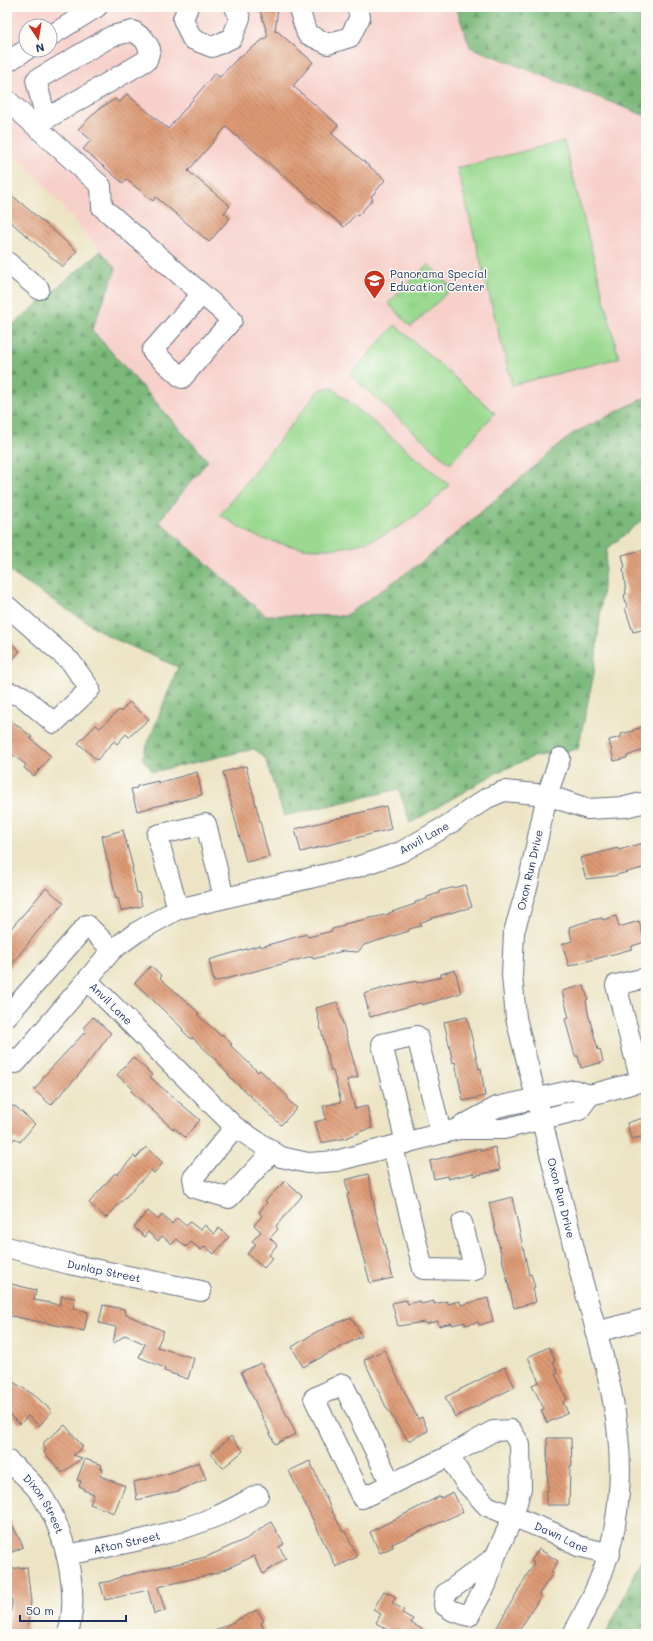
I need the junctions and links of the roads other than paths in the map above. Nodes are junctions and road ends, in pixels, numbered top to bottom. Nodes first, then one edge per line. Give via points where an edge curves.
1 (188, 7) edge
2 (236, 7) edge
3 (302, 7) edge
4 (357, 7) edge
5 (90, 12) edge
6 (58, 31) edge
7 (95, 46) junction
8 (18, 55) edge
9 (7, 62) edge
10 (7, 100) edge
11 (42, 123) junction
12 (7, 262) edge
13 (39, 289) dead end
14 (202, 294) dead end
15 (7, 606) edge
16 (7, 692) edge
17 (560, 758) dead end
18 (547, 795) junction
19 (646, 802) edge
20 (224, 898) junction
21 (178, 909) junction
22 (112, 950) junction
23 (646, 978) edge
24 (87, 980) junction
25 (7, 1016) edge
26 (7, 1056) edge
27 (644, 1080) edge
28 (590, 1095) junction
29 (536, 1098) junction
30 (541, 1119) junction
31 (235, 1127) junction
32 (450, 1131) junction
33 (399, 1145) junction
34 (272, 1152) junction
35 (462, 1223) dead end
36 (7, 1247) edge
37 (201, 1291) dead end
38 (646, 1319) edge
39 (596, 1332) junction
40 (449, 1456) junction
41 (7, 1460) edge
42 (391, 1484) junction
43 (258, 1495) dead end
44 (513, 1517) junction
45 (610, 1554) junction
46 (67, 1555) junction
47 (494, 1557) dead end
48 (68, 1634) edge
49 (573, 1634) edge

1 - 2 street via 183,19 192,39 212,47 232,38 240,18
3 - 4 street via 300,12 307,34 328,44 350,37 360,17
5 - 6 street
5 - 7 street
7 - 11 street via 36,80
7 - 11 street via 112,36 133,31 144,39 150,49 147,60
8 - 9 street
10 - 11 street
11 - 14 street via 101,186 102,207
12 - 13 street
15 - 16 street via 71,662 90,688 54,723 22,696
17 - 18 street, Oxon Run Drive
18 - 19 street, Anvil Lane via 588,809 625,807
18 - 20 street, Anvil Lane via 504,791 487,798 402,852 357,867
18 - 29 street, Oxon Run Drive via 528,884 514,932 512,975 516,1018
20 - 21 street, Anvil Lane
20 - 21 street via 206,824 157,835
21 - 22 street, Anvil Lane via 137,932
22 - 24 street, Anvil Lane
22 - 25 street via 87,925
23 - 27 street via 616,985
24 - 26 street via 16,1063
24 - 31 street, Anvil Lane
27 - 28 street
28 - 29 street via 574,1090
28 - 30 street, Anvil Lane via 579,1110
29 - 30 street, Oxon Run Drive
29 - 32 street via 497,1107
30 - 32 street, Anvil Lane via 503,1129
30 - 39 street, Oxon Run Drive
31 - 34 street, Anvil Lane
31 - 34 street via 193,1178 195,1188 229,1198
32 - 33 street, Anvil Lane
32 - 33 street via 417,1036 382,1044
33 - 34 street, Anvil Lane via 336,1161 308,1163 281,1157
33 - 35 street via 423,1269 475,1270
36 - 37 street, Dunlap Street via 69,1264
38 - 39 street
39 - 45 street, Oxon Run Drive via 619,1432 620,1491
40 - 42 street
40 - 44 street, Dawn Lane via 465,1482 487,1506
40 - 44 street via 493,1431 511,1430 520,1445 521,1488
41 - 46 street, Dixon Street via 40,1492 57,1524
42 - 42 street via 362,1498 314,1398 343,1384
43 - 46 street, Afton Street via 217,1516 186,1527
44 - 45 street, Dawn Lane via 554,1533 578,1546
44 - 47 street
45 - 49 street, Oxon Run Drive via 591,1601
46 - 48 street via 72,1600

